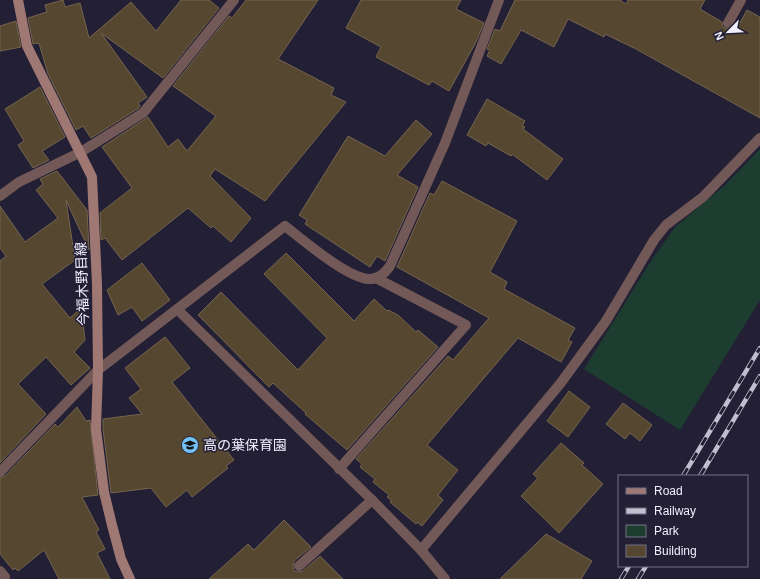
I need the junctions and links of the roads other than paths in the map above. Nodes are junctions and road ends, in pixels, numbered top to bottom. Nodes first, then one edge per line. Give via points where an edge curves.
1 (18, 0) edge
2 (234, 0) edge
3 (499, 0) edge
4 (741, 0) edge
5 (728, 23) dead end
6 (760, 138) edge
7 (81, 152) junction
8 (0, 196) edge
9 (376, 278) junction
10 (178, 310) junction
11 (98, 370) junction
12 (339, 469) junction
13 (0, 472) edge
14 (372, 500) junction
15 (421, 550) junction
16 (299, 566) dead end
17 (130, 579) edge
18 (445, 579) edge

1 - 7 main road, 今福木野目線 via 27,46
2 - 7 street via 144,113
3 - 9 street via 445,143 390,266
4 - 5 street
6 - 15 street via 703,197 666,225 654,240 606,321 560,384
7 - 8 street via 19,182
7 - 11 main road, 今福木野目線 via 92,177
9 - 10 street via 368,279 352,274 285,226
9 - 12 street via 466,325
10 - 11 street
10 - 12 street
11 - 13 street
11 - 17 main road, 今福木野目線 via 96,429 104,492 121,559
12 - 14 street
14 - 15 street
14 - 16 street
15 - 18 street

